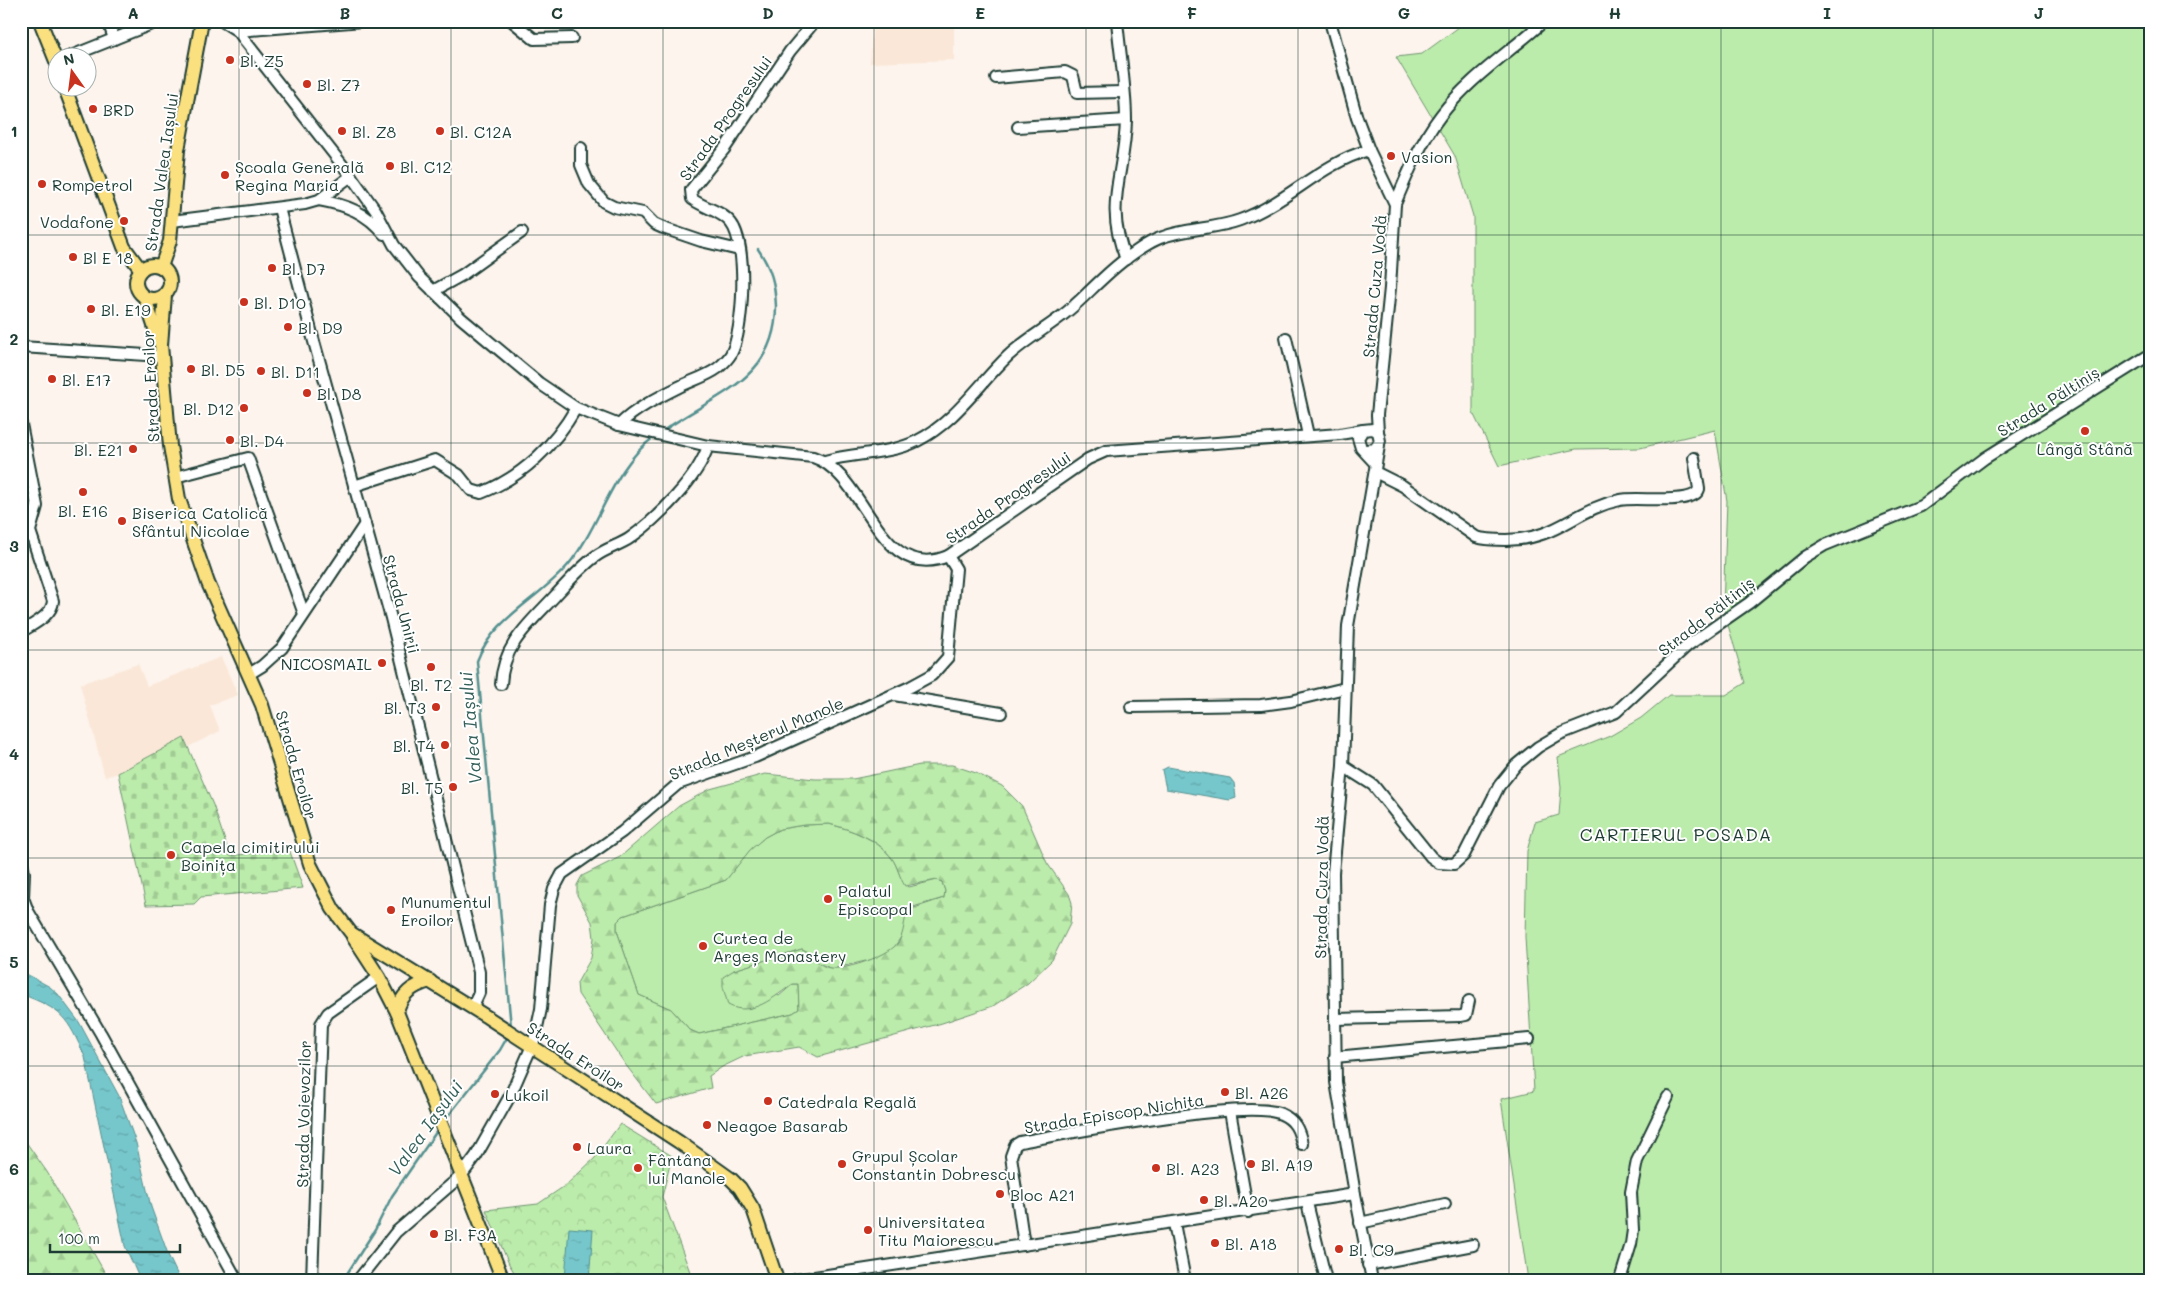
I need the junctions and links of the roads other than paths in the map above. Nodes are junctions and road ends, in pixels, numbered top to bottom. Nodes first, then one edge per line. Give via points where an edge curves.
1 (40, 21) edge
2 (108, 21) edge
3 (159, 21) edge
4 (202, 21) edge
5 (222, 21) edge
6 (363, 21) edge
7 (512, 21) edge
8 (815, 21) edge
9 (1117, 21) edge
10 (1330, 21) edge
11 (1544, 21) edge
12 (238, 31) junction
13 (572, 38) dead end
14 (114, 39) junction
15 (53, 48) edge
16 (92, 48) edge
17 (996, 78) dead end
18 (1123, 92) junction
19 (69, 98) edge
20 (1126, 120) junction
21 (1018, 127) dead end
22 (581, 148) dead end
23 (1369, 150) junction
24 (351, 176) junction
25 (319, 200) junction
26 (1395, 204) junction
27 (279, 208) junction
28 (172, 221) junction
29 (522, 232) dead end
30 (394, 245) junction
31 (739, 250) junction
32 (1126, 259) junction
33 (162, 268) junction
34 (140, 270) junction
35 (433, 291) junction
36 (165, 295) junction
37 (145, 298) junction
38 (1286, 338) dead end
39 (21, 347) edge
40 (161, 351) junction
41 (2151, 354) edge
42 (576, 408) junction
43 (21, 424) edge
44 (619, 425) junction
45 (1369, 430) junction
46 (1340, 434) junction
47 (1308, 435) junction
48 (708, 446) junction
49 (1379, 446) junction
50 (1362, 447) junction
51 (1694, 458) dead end
52 (825, 461) junction
53 (1374, 467) junction
54 (174, 477) junction
55 (354, 486) junction
56 (365, 524) junction
57 (948, 556) junction
58 (304, 614) junction
59 (21, 632) edge
60 (249, 674) junction
61 (501, 684) dead end
62 (1345, 688) junction
63 (894, 695) junction
64 (1131, 707) dead end
65 (1001, 713) dead end
66 (1343, 766) junction
67 (21, 857) edge
68 (351, 933) junction
69 (379, 977) junction
70 (430, 981) junction
71 (1469, 1002) dead end
72 (472, 1008) junction
73 (397, 1012) junction
74 (1335, 1018) junction
75 (1529, 1040) dead end
76 (528, 1044) junction
77 (1335, 1057) junction
78 (1668, 1097) dead end
79 (1230, 1111) junction
80 (1302, 1144) dead end
81 (461, 1176) junction
82 (1354, 1194) junction
83 (1308, 1202) junction
84 (1445, 1204) dead end
85 (1248, 1212) junction
86 (1360, 1222) junction
87 (1174, 1223) junction
88 (1024, 1245) junction
89 (1473, 1245) dead end
90 (1368, 1265) junction
91 (237, 1280) edge
92 (312, 1280) edge
93 (358, 1280) edge
94 (503, 1280) edge
95 (777, 1280) edge
96 (795, 1280) edge
97 (1184, 1280) edge
98 (1326, 1280) edge
99 (1372, 1280) edge
100 (1620, 1280) edge

1 - 15 main road
2 - 14 street
3 - 14 street
4 - 28 main road, Strada Valea Iașului via 178,150
5 - 12 street
6 - 12 street
7 - 13 street via 534,39
8 - 31 street, Strada Progresului via 790,51 726,148 691,190 692,199 724,216 732,224
9 - 18 street
10 - 23 street, Strada Cuza Vodă via 1346,83
11 - 26 street via 1463,90 1441,115 1423,144
12 - 24 street
14 - 16 street
17 - 18 street via 1065,72 1073,76 1077,94
18 - 20 street
19 - 34 main road via 124,247
20 - 21 street
20 - 32 street via 1114,215 1118,241
22 - 31 street via 581,165 589,184 604,202 643,213 663,228
23 - 26 street, Strada Cuza Vodă
23 - 32 street via 1335,162 1284,198 1242,219 1165,236
24 - 25 street
24 - 30 street via 376,211
25 - 27 street
25 - 30 street via 359,211 372,220
26 - 45 street, Strada Cuza Vodă via 1377,415
27 - 28 street
27 - 55 street, Strada Unirii
28 - 33 main road, Strada Valea Iașului
29 - 35 street via 462,275
30 - 35 street
31 - 44 street, Strada Progresului via 742,302 732,353 713,372 669,392 630,414
32 - 52 street via 1068,312 1011,354 956,414 936,430 893,449
33 - 34 main road via 150,265
33 - 36 main road via 170,280
34 - 37 main road via 136,285
35 - 42 street via 539,382
36 - 37 main road via 155,300
36 - 40 main road, Strada Eroilor
37 - 40 main road
38 - 47 street
39 - 40 street
40 - 54 main road, Strada Eroilor
41 - 66 street, Strada Păltiniș via 1985,458 1921,506 1825,545 1805,557 1750,603 1682,651 1616,712 1560,734 1532,751 1499,786 1464,855 1454,864 1439,863 1431,857 1373,785
42 - 44 street
42 - 55 street via 564,428 538,457 481,493 471,490 459,475 435,460
43 - 59 street via 38,506 30,532 49,584 53,607
44 - 48 street
45 - 46 street, Strada Progresului
45 - 49 street via 1380,441
45 - 50 street, Strada Cuza Vodă via 1358,438
46 - 47 street, Strada Progresului
46 - 50 street, Strada Progresului
47 - 57 street, Strada Progresului via 1106,451
48 - 52 street
48 - 61 street via 697,471 668,503 629,539 590,560 528,623 506,655
49 - 50 street via 1375,449
49 - 53 street, Strada Cuza Vodă
50 - 53 street
51 - 53 street via 1699,489 1693,496 1620,499 1589,511 1551,532 1522,540 1476,537
52 - 57 street, Strada Progresului via 836,470 898,552 922,562
53 - 62 street, Strada Cuza Vodă via 1352,598
54 - 58 street via 248,458
54 - 60 main road, Strada Eroilor via 197,556
55 - 56 street, Strada Unirii
56 - 58 street
56 - 72 street, Strada Unirii via 479,972 480,993
57 - 63 street, Strada Meșterul Manole via 956,569 948,657 932,675
58 - 60 street via 282,648
60 - 68 main road, Strada Eroilor via 271,731 310,864 333,910
62 - 64 street via 1261,705
62 - 66 street, Strada Cuza Vodă
63 - 65 street
63 - 76 street, Strada Meșterul Manole via 755,757 678,784 622,832 562,874 550,905 541,1009
66 - 74 street, Strada Cuza Vodă via 1333,873
67 - 91 street via 23,898 28,911 101,1034
68 - 69 main road
68 - 70 main road, Strada Eroilor
69 - 73 main road
69 - 92 street, Strada Voievozilor via 328,1013 321,1024
70 - 72 main road, Strada Eroilor
70 - 73 main road via 407,992
71 - 74 street via 1466,1015 1461,1016
72 - 76 main road, Strada Eroilor
73 - 81 main road
74 - 77 street, Strada Cuza Vodă
75 - 77 street
76 - 81 street, Strada Meșterul Manole via 510,1096
76 - 95 main road, Strada Eroilor via 705,1159 740,1188 753,1208
77 - 82 street, Strada Cuza Vodă via 1338,1099
78 - 100 street via 1637,1161 1631,1192 1633,1230
79 - 80 street, Strada Episcop Nichita via 1270,1110 1281,1113 1297,1127
79 - 85 street
79 - 88 street, Strada Episcop Nichita via 1133,1123 1015,1145 1011,1156
81 - 93 street via 396,1232
81 - 94 main road
82 - 83 street
82 - 86 street, Strada Cuza Vodă
83 - 85 street
83 - 98 street
84 - 86 street
85 - 87 street
86 - 90 street, Strada Cuza Vodă
87 - 88 street
87 - 97 street
88 - 96 street
89 - 90 street
90 - 99 street, Strada Cuza Vodă

